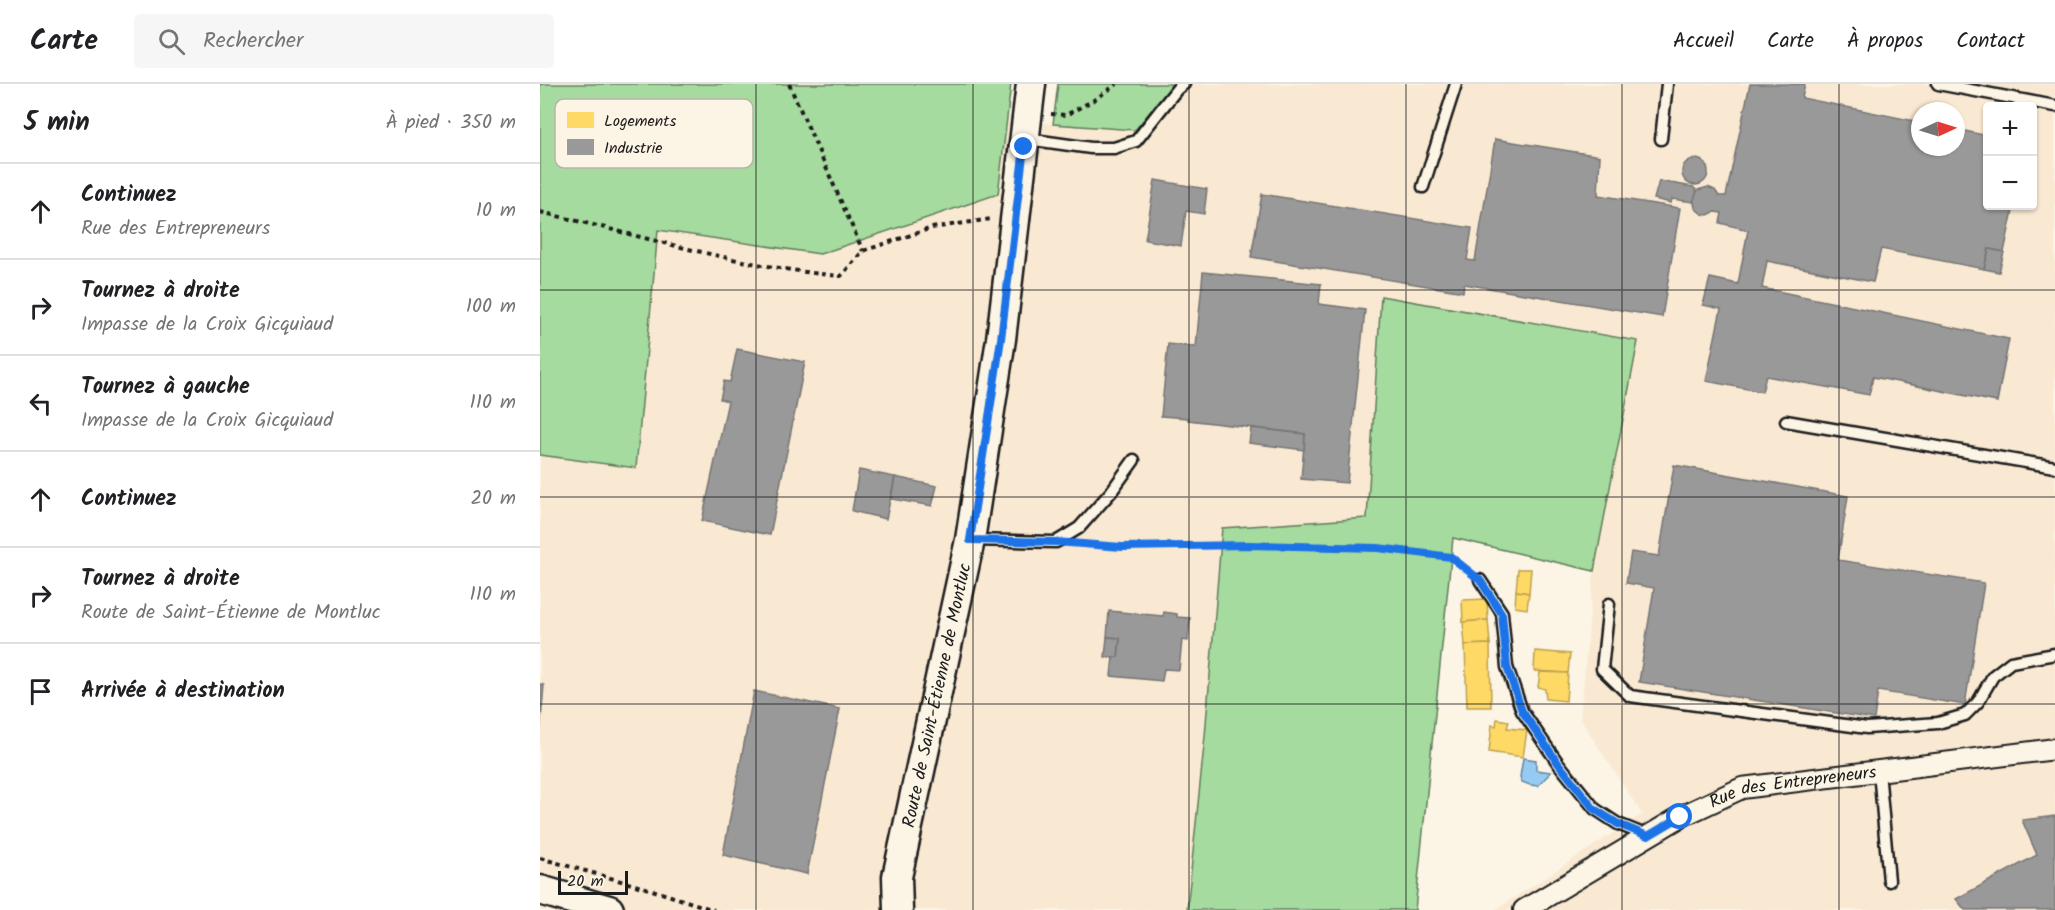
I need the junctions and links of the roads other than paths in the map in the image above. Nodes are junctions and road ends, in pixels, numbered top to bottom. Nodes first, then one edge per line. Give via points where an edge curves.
1 (1031, 84) edge
2 (1184, 84) edge
3 (1456, 84) edge
4 (1667, 84) edge
5 (1938, 84) edge
6 (2055, 106) edge
7 (1026, 126) junction
8 (1661, 139) dead end
9 (1423, 187) dead end
10 (1786, 421) dead end
11 (1134, 460) dead end
12 (2055, 467) edge
13 (970, 540) junction
14 (1480, 580) road end
15 (1609, 604) dead end
16 (2055, 654) edge
17 (2055, 749) edge
18 (1879, 771) junction
19 (1648, 836) junction
20 (897, 877) junction
21 (1888, 881) dead end
22 (540, 890) edge
23 (609, 910) edge
24 (881, 910) edge
25 (898, 910) edge
26 (1524, 910) edge

1 - 7 main road, Route de Saint-Étienne de Montluc
2 - 7 lane via 1136,141 1114,148 1091,148
3 - 9 lane
4 - 8 lane
5 - 6 lane
7 - 13 main road, Route de Saint-Étienne de Montluc via 1001,339
10 - 12 lane
11 - 13 lane via 1079,528 1056,542
13 - 20 main road, Route de Saint-Étienne de Montluc
14 - 19 lane via 1502,614 1507,667 1522,711 1594,809
15 - 16 lane via 1602,669 1630,696 1867,728 1938,723 1965,715 1993,676 2011,662
17 - 18 street, Rue des Entrepreneurs
18 - 19 street, Rue des Entrepreneurs via 1743,788
18 - 21 lane
19 - 26 street, Rue des Entrepreneurs
20 - 24 main road, Route de Saint-Étienne de Montluc
20 - 25 main road, Route de Saint-Étienne de Montluc
22 - 23 main road

